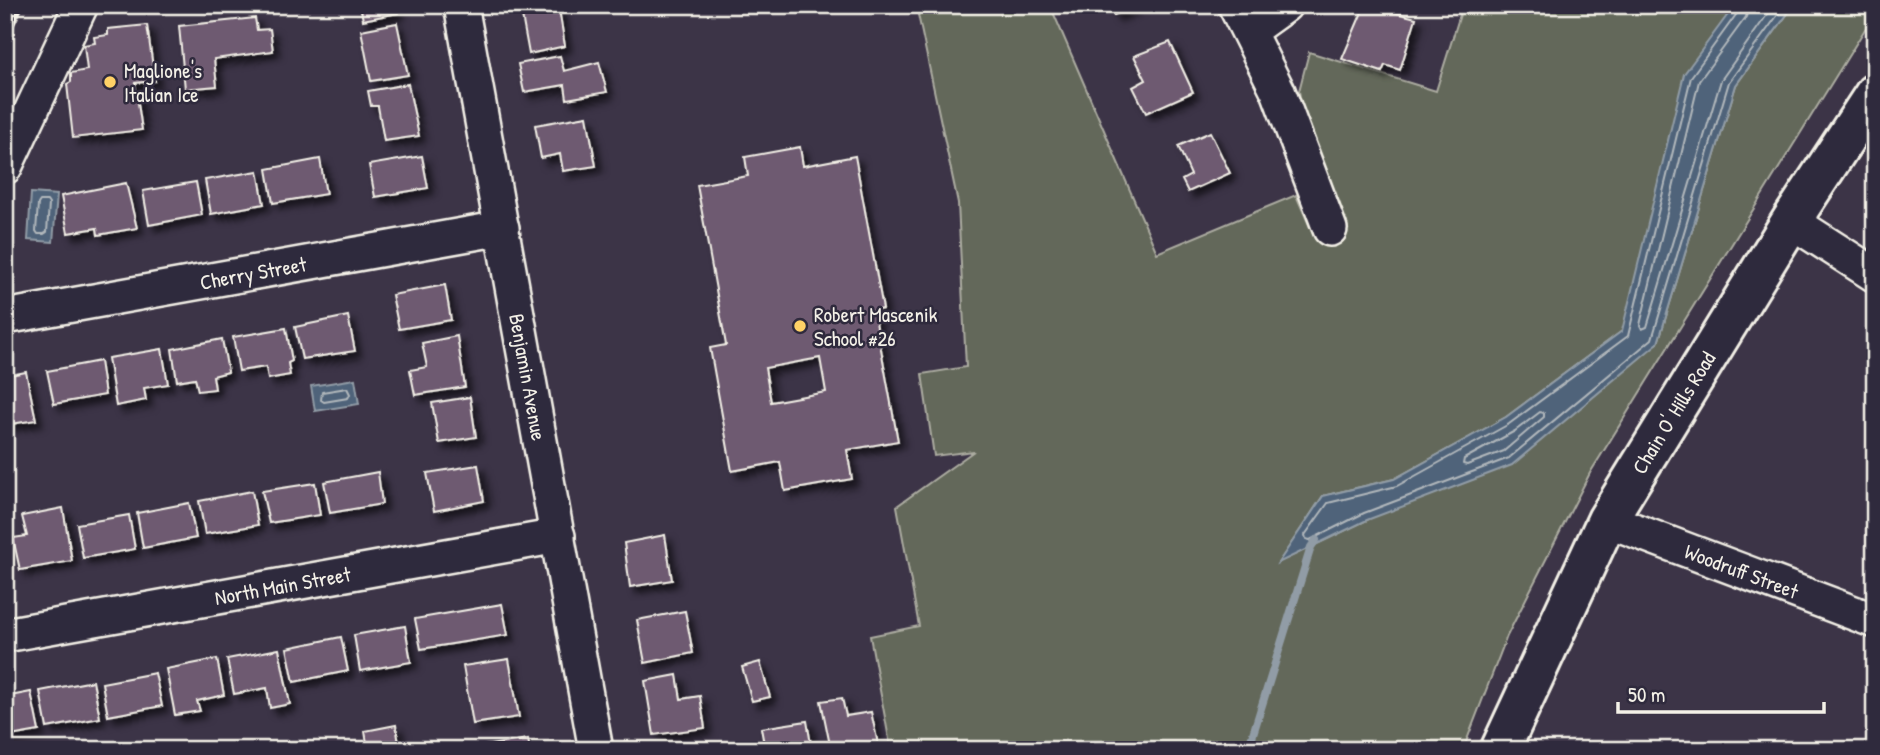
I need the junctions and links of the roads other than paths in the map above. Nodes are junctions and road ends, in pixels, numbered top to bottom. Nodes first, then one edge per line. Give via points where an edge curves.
1 (81, 5) edge
2 (461, 5) edge
3 (1285, 5) edge
4 (1242, 18) edge
5 (1875, 93) edge
6 (5, 167) edge
7 (1791, 221) junction
8 (502, 228) junction
9 (1330, 229) dead end
10 (1875, 275) edge
11 (5, 317) edge
12 (1607, 520) junction
13 (558, 536) junction
14 (1875, 621) edge
15 (5, 635) edge
16 (596, 750) edge
17 (1500, 750) edge

1 - 6 street
2 - 8 street, Benjamin Avenue
3 - 4 street
4 - 9 street via 1278,91
5 - 7 street, Chain O' Hills Road
7 - 10 street
7 - 12 street, Chain O' Hills Road
8 - 11 street, Cherry Street
8 - 13 street, Benjamin Avenue
12 - 14 street, Woodruff Street
12 - 17 street, Chain O' Hills Road
13 - 15 street, North Main Street
13 - 16 street, Benjamin Avenue

